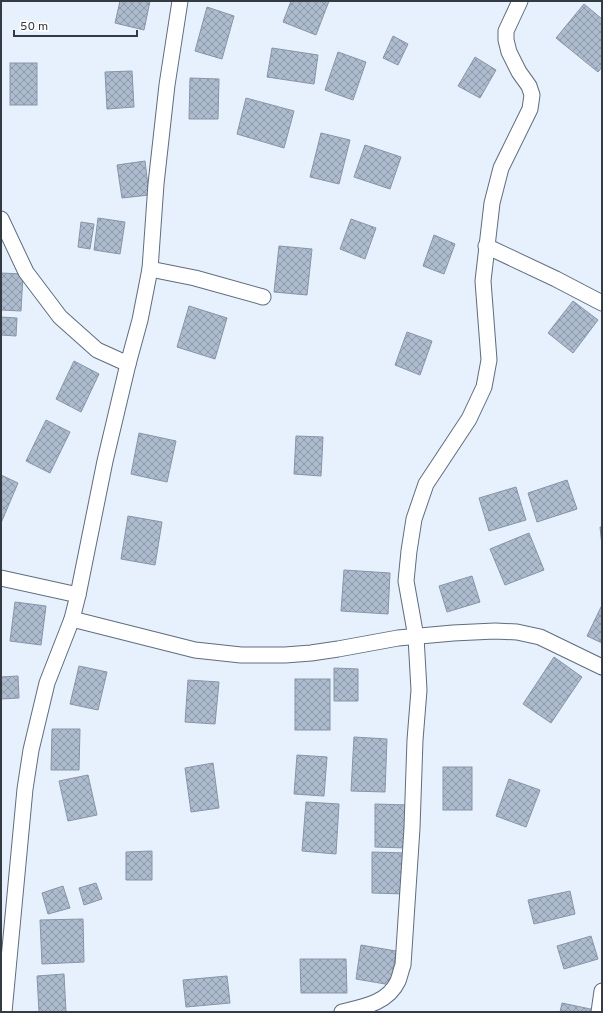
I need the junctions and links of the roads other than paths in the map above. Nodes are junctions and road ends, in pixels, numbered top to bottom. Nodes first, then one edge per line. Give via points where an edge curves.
1 (180, 1) edge
2 (520, 1) edge
3 (1, 219) edge
4 (486, 246) junction
5 (150, 269) junction
6 (263, 297) dead end
7 (602, 303) edge
8 (128, 364) junction
9 (1, 578) edge
10 (78, 595) junction
11 (72, 619) junction
12 (416, 637) junction
13 (602, 667) edge
14 (602, 991) edge
15 (4, 1012) edge
16 (342, 1012) edge
17 (599, 1012) edge

1 - 5 street via 167,85
2 - 4 street via 506,31 506,40 509,52 532,95 530,108 501,168 492,203
3 - 8 street via 26,272 60,317 97,350
4 - 7 street
4 - 12 street via 483,281 489,360 484,387 469,419 426,484 414,518 406,581
5 - 6 street via 195,278
5 - 8 street
8 - 10 street via 104,461
9 - 10 street
10 - 11 street
11 - 12 street via 195,650 240,655 312,653
11 - 15 street via 47,683 31,750
12 - 13 street via 475,632 517,632 540,637
12 - 16 street via 418,690 403,965 399,980 391,994 378,1001
14 - 17 street

